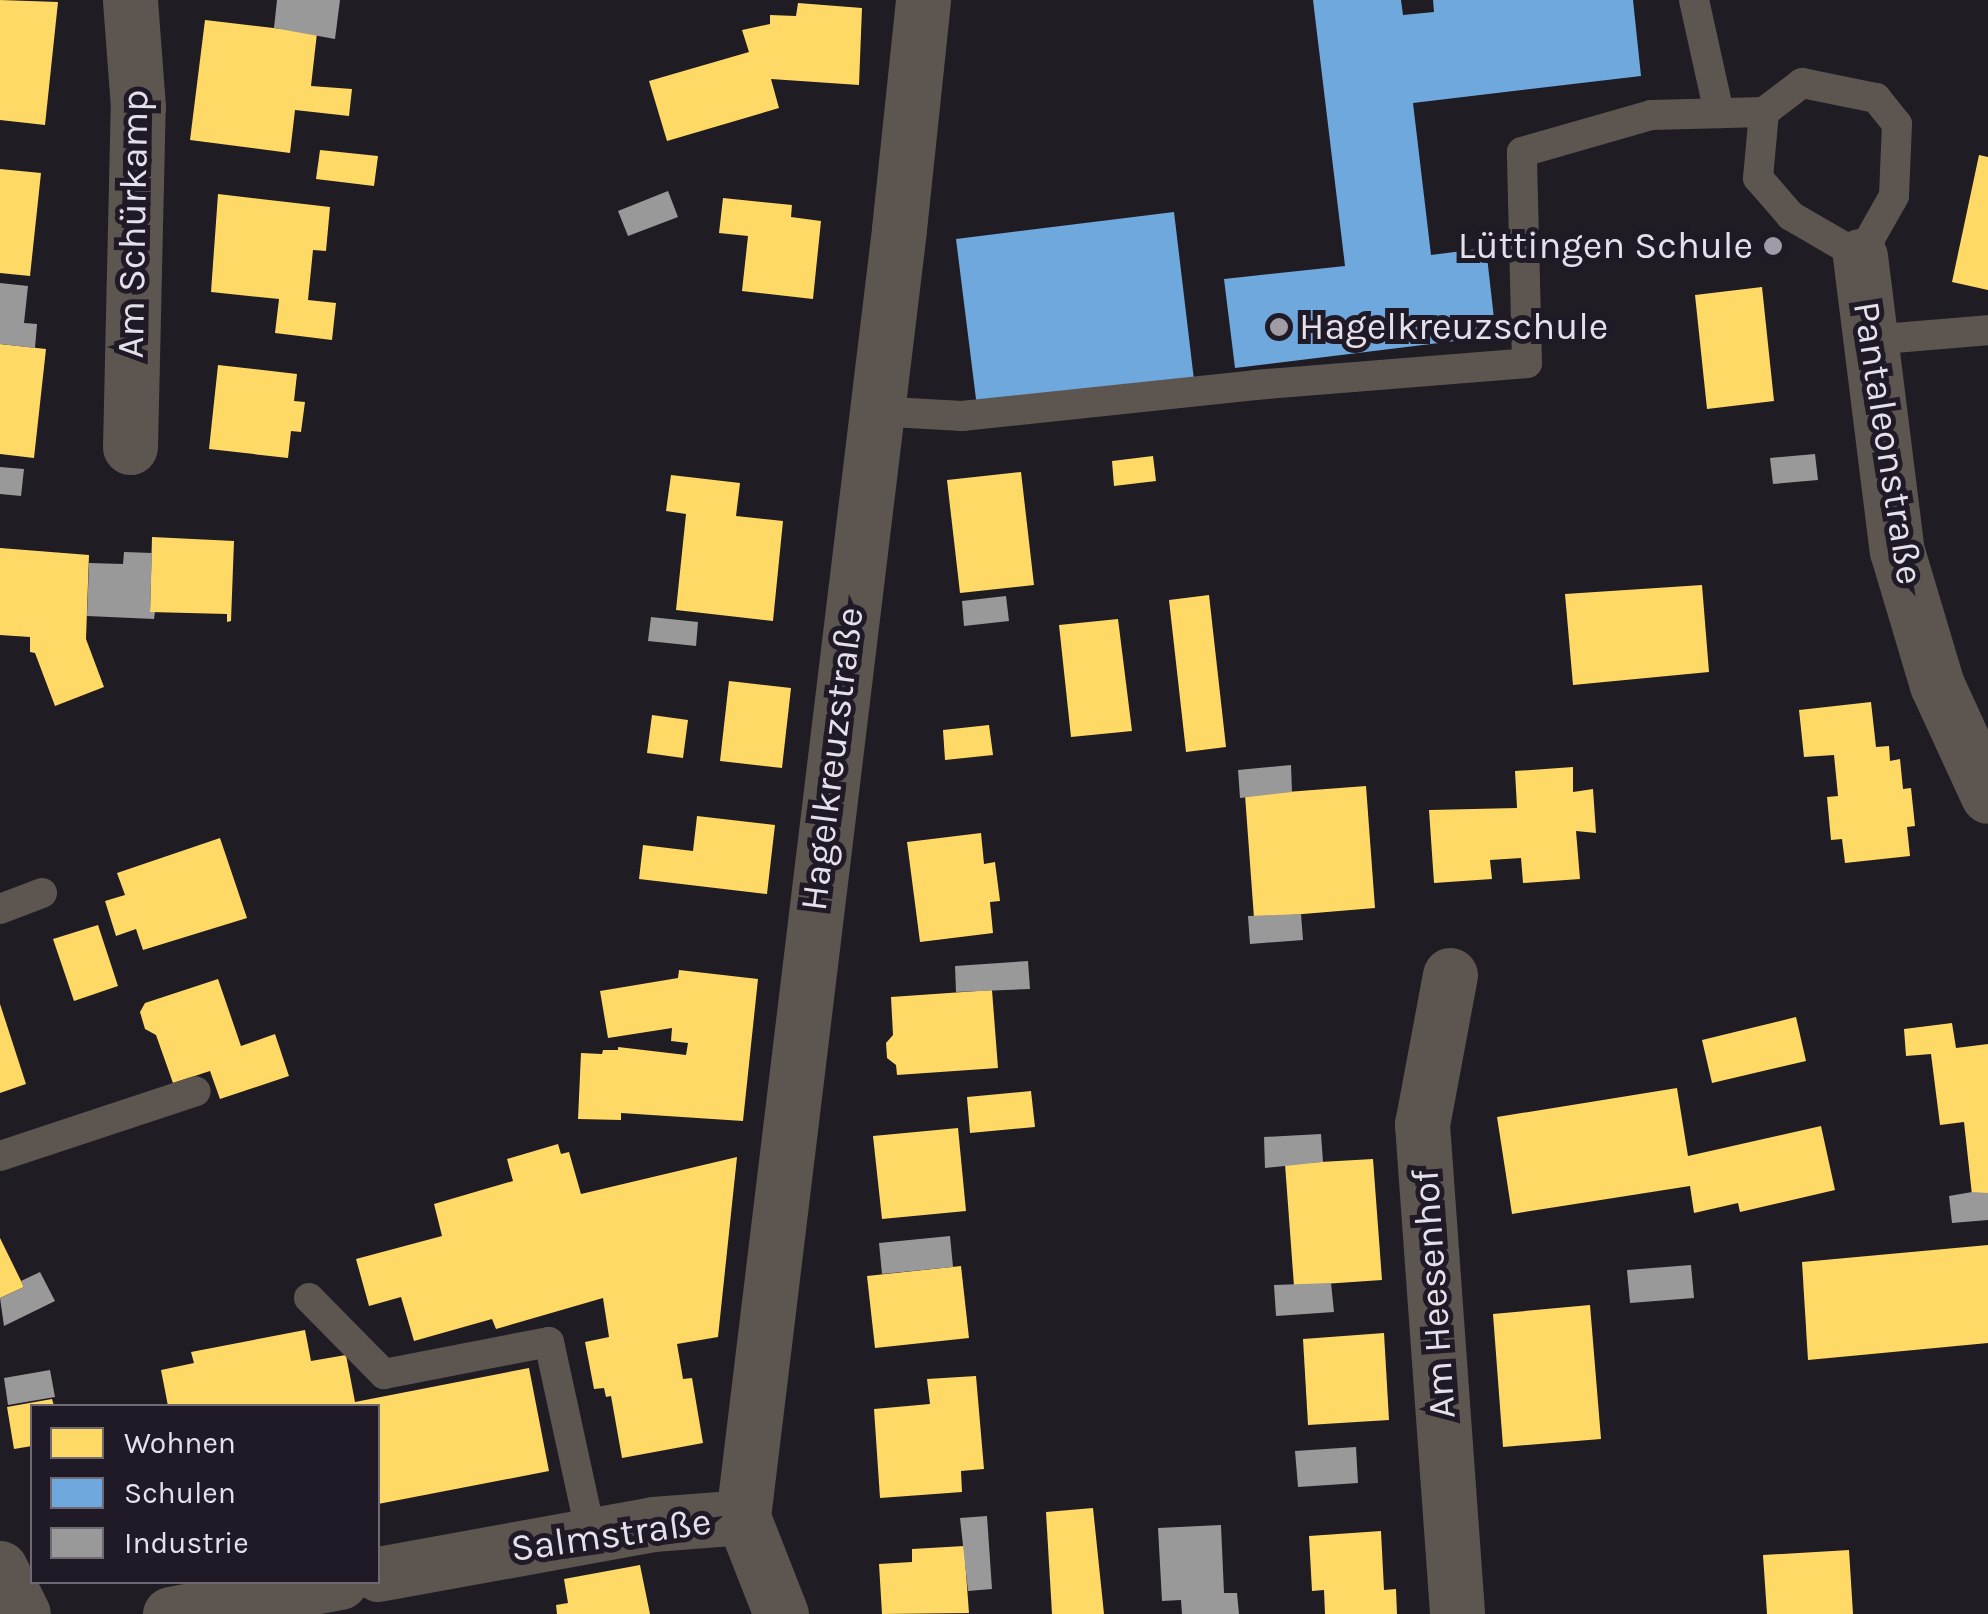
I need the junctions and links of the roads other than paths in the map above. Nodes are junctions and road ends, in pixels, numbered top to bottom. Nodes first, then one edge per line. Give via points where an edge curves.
1 (130, 0) edge
2 (923, 0) edge
3 (1694, 0) edge
4 (1764, 112) junction
5 (1719, 113) junction
6 (1860, 256) junction
7 (1988, 330) edge
8 (1870, 340) junction
9 (874, 411) junction
10 (130, 448) dead end
11 (1988, 796) edge
12 (42, 893) dead end
13 (0, 909) edge
14 (1450, 975) dead end
15 (196, 1091) dead end
16 (0, 1156) edge
17 (308, 1298) dead end
18 (743, 1517) junction
19 (591, 1534) junction
20 (0, 1568) edge
21 (380, 1574) edge
22 (329, 1584) edge
23 (23, 1614) edge
24 (170, 1614) edge
25 (780, 1614) edge
26 (1457, 1614) edge

1 - 10 street, Am Schürkamp via 138,107
2 - 9 street, Hagelkreuzstraße
3 - 5 lane
4 - 5 lane
4 - 6 lane via 1758,178 1791,216
4 - 6 lane via 1802,84 1876,98 1896,124 1894,196
5 - 9 lane via 1651,115 1522,152 1528,363 962,416
6 - 8 street, Pantaleonstraße
7 - 8 lane
8 - 11 street, Pantaleonstraße via 1896,551 1937,685
9 - 18 street, Hagelkreuzstraße
12 - 13 lane
14 - 26 street, Am Heesenhof via 1422,1124
15 - 16 lane
17 - 19 lane via 384,1374 549,1342
18 - 19 street, Salmstraße
18 - 25 street, Salmstraße
19 - 21 street, Salmstraße
20 - 23 street
22 - 24 street

